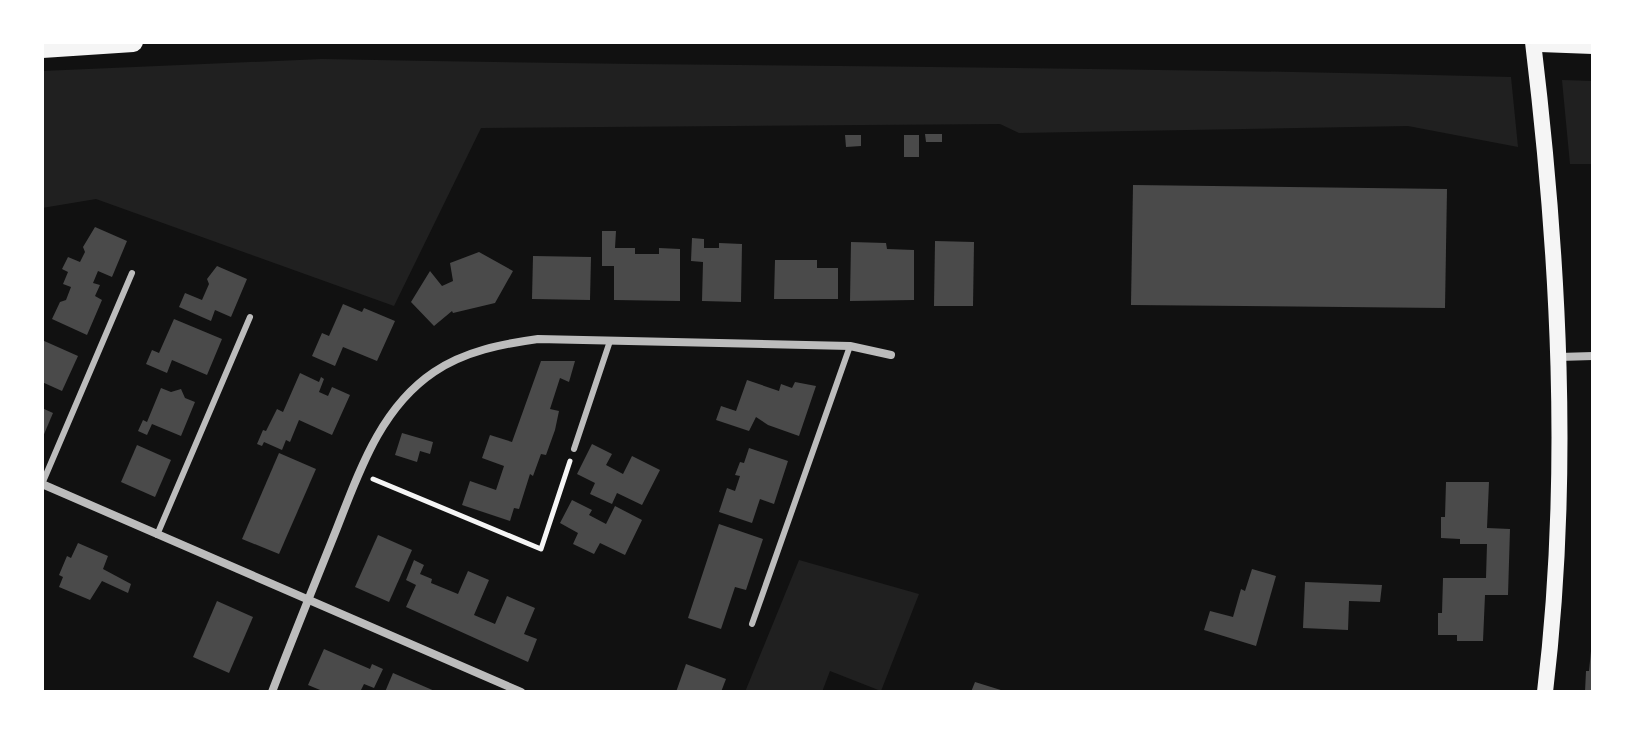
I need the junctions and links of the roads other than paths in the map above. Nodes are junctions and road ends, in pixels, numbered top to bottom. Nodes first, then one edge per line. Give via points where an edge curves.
1 (133, 42) edge
2 (1533, 42) edge
3 (1540, 42) edge
4 (1593, 44) edge
5 (42, 48) edge
6 (132, 273) dead end
7 (250, 317) dead end
8 (610, 341) junction
9 (850, 346) junction
10 (891, 355) dead end
11 (1593, 356) edge
12 (1559, 357) junction
13 (574, 449) road end
14 (42, 484) edge
15 (157, 535) junction
16 (308, 601) junction
17 (752, 624) dead end
18 (272, 692) edge
19 (521, 692) edge
20 (1545, 692) edge

1 - 5 highway
2 - 12 main road
3 - 4 highway
6 - 14 lane
7 - 15 lane
8 - 9 street
8 - 13 lane
8 - 16 street via 501,344 433,373 402,401 374,438
9 - 10 street
9 - 17 lane
11 - 12 street
12 - 20 main road via 1558,541
14 - 15 street
15 - 16 street
16 - 18 street
16 - 19 street

